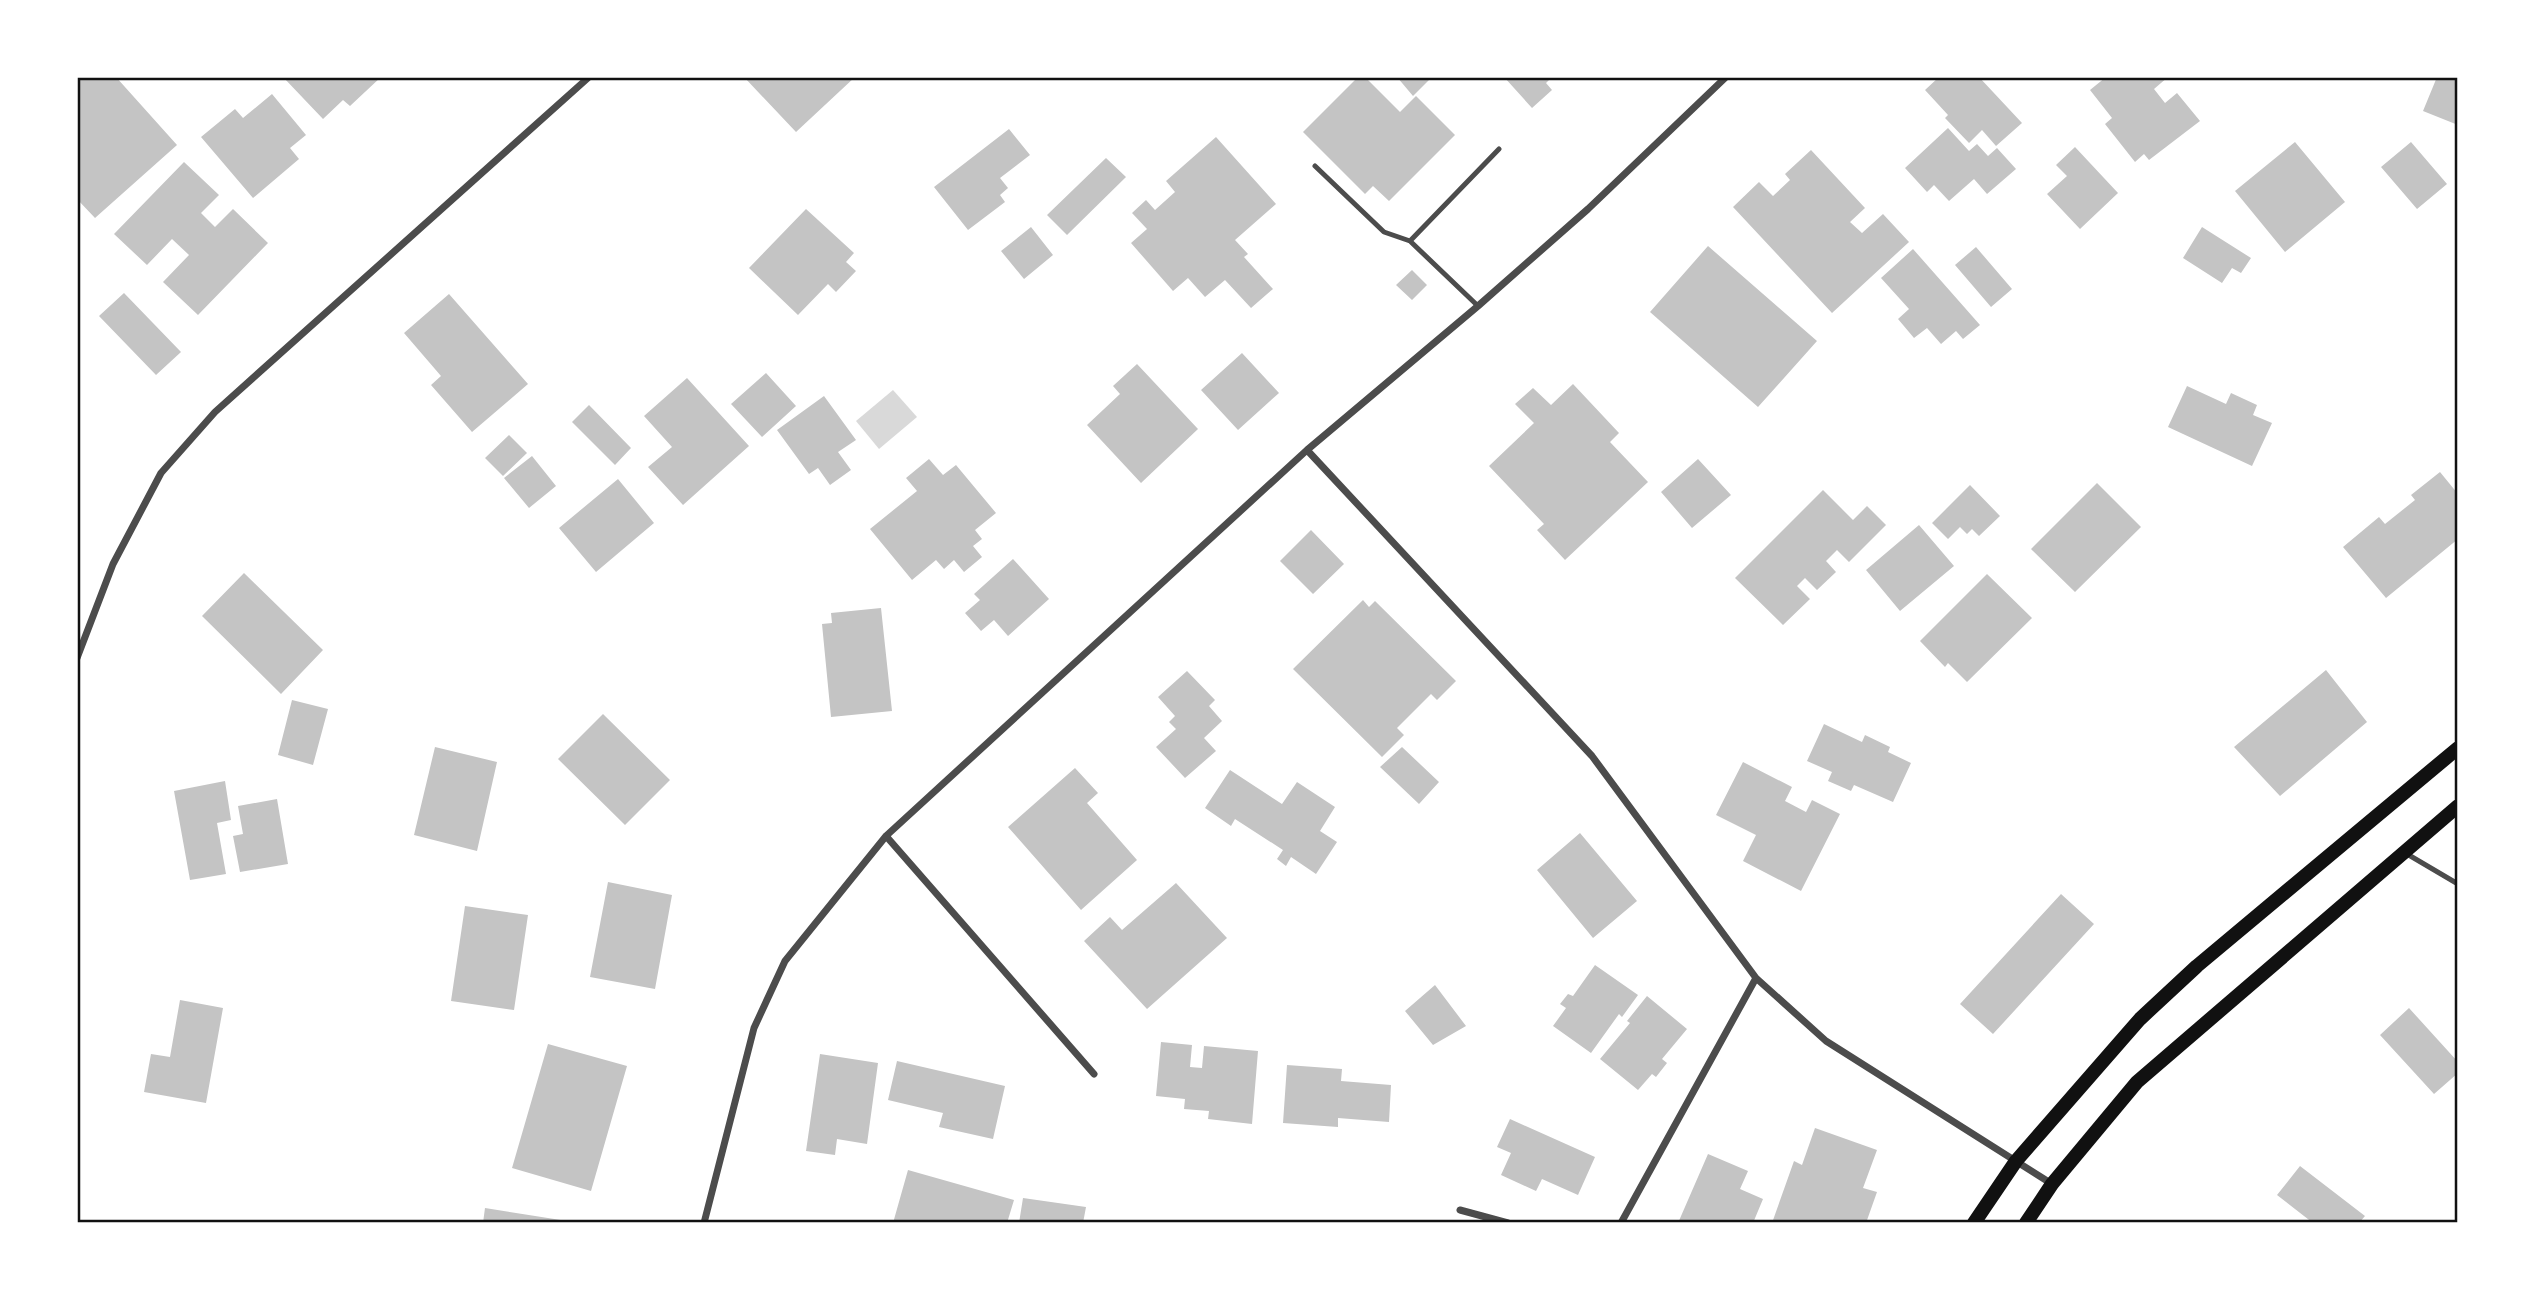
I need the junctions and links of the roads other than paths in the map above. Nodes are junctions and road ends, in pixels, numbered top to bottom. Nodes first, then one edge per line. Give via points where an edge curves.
1 (589, 77) edge
2 (1726, 77) edge
3 (1499, 149) dead end
4 (1315, 166) dead end
5 (1410, 241) junction
6 (1478, 306) junction
7 (1307, 450) junction
8 (77, 659) edge
9 (2458, 748) edge
10 (2458, 806) edge
11 (886, 836) junction
12 (2404, 852) junction
13 (2458, 884) edge
14 (1756, 978) junction
15 (1094, 1074) dead end
16 (2016, 1161) junction
17 (2052, 1184) junction
18 (1460, 1210) dead end
19 (704, 1223) edge
20 (1508, 1223) edge
21 (1621, 1223) edge
22 (1974, 1223) edge
23 (2026, 1223) edge

1 - 8 street via 215,412 160,473 113,564
2 - 6 street
3 - 5 lane
4 - 5 lane via 1384,232
5 - 6 lane
6 - 7 street
7 - 11 street
7 - 14 street via 1592,756
9 - 16 main road via 2140,1019
10 - 12 main road
11 - 15 street
11 - 19 street via 785,961 754,1028
12 - 13 lane
12 - 17 main road via 2137,1082
14 - 16 street via 1826,1041
14 - 21 street
16 - 17 street
16 - 22 main road
17 - 23 main road
18 - 20 street

